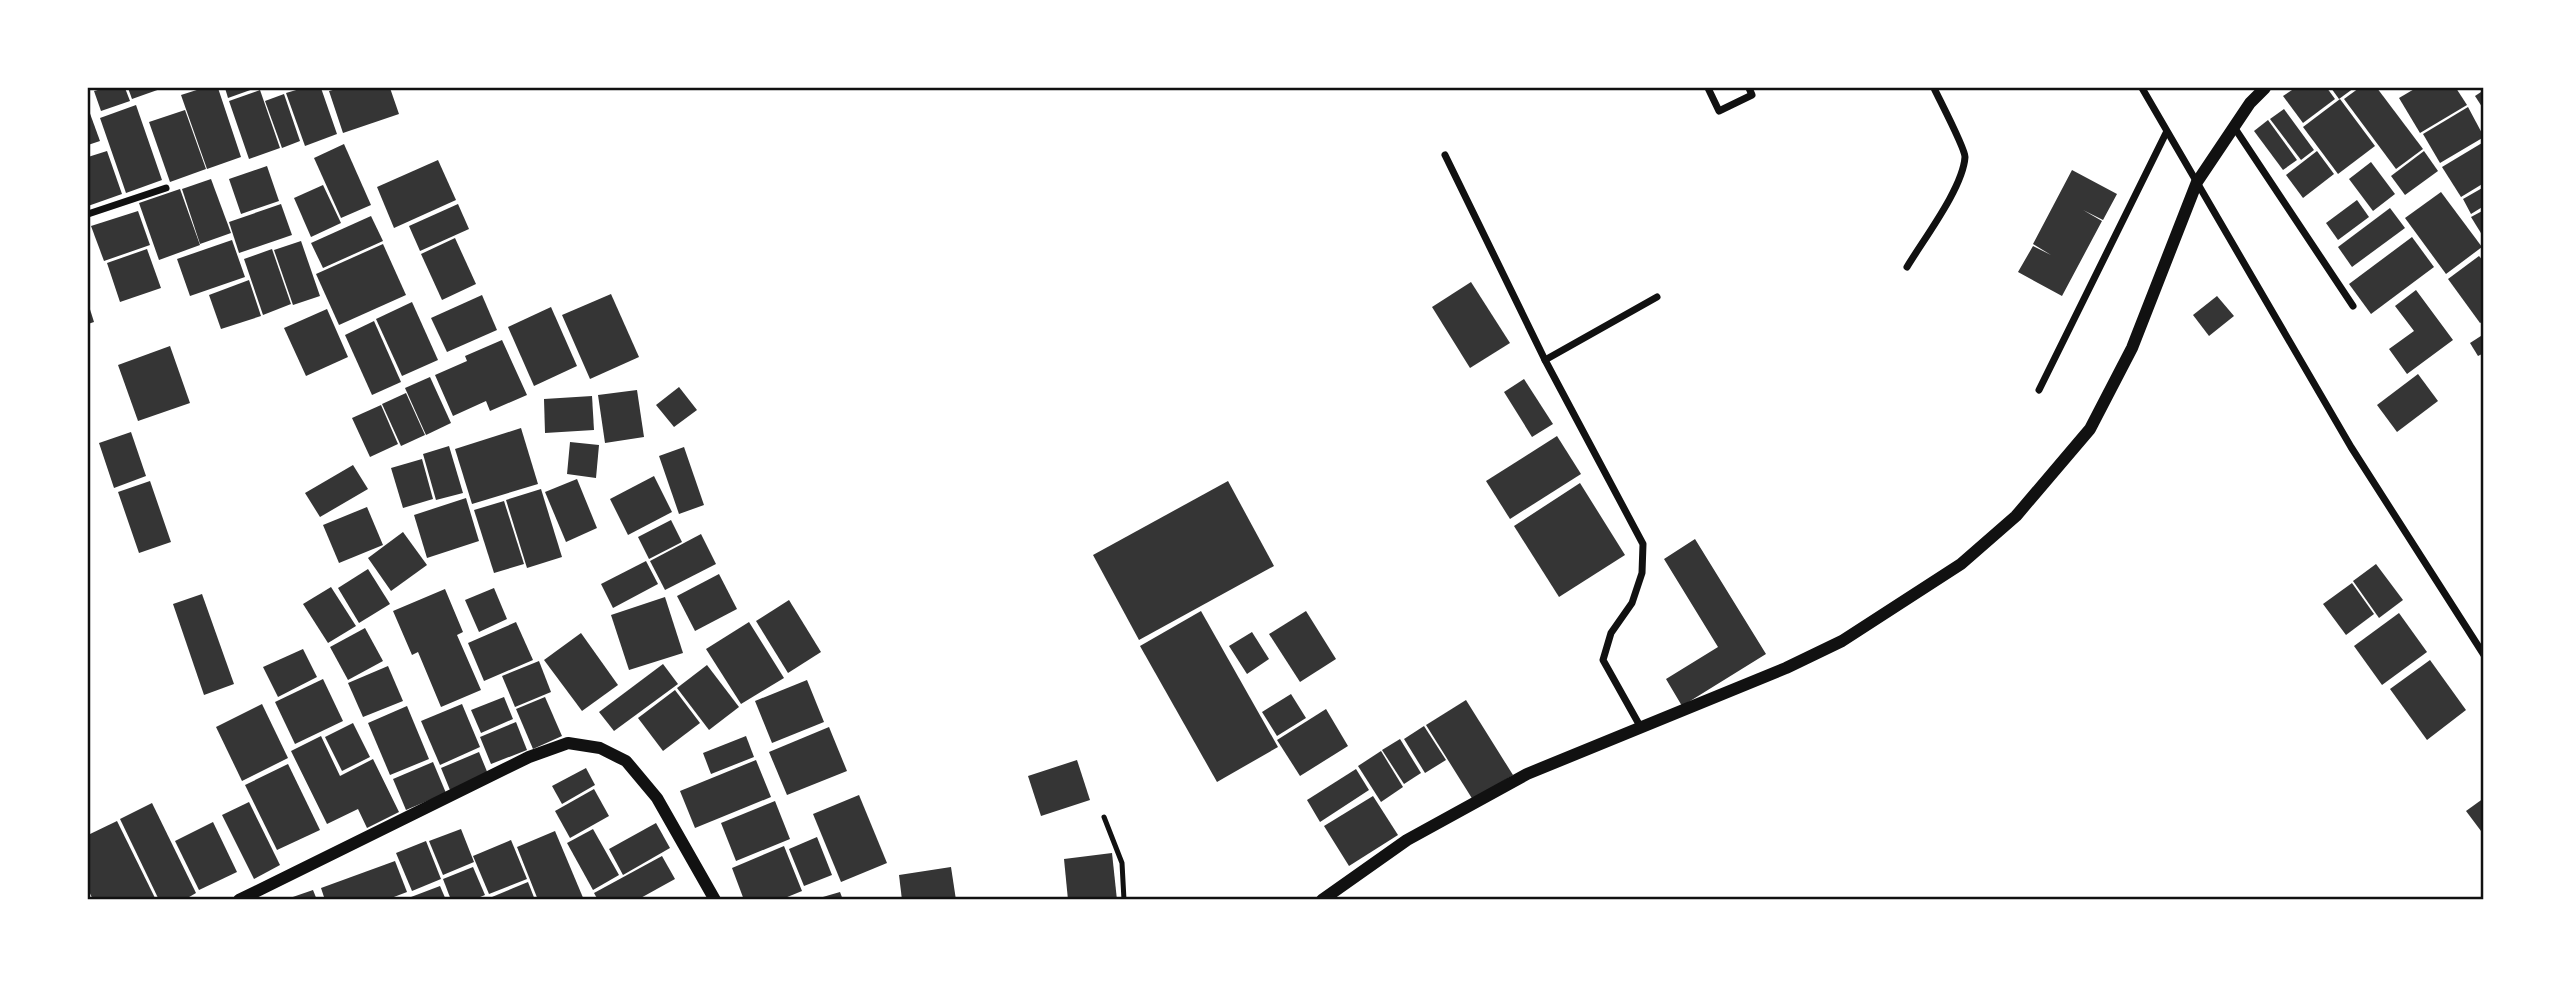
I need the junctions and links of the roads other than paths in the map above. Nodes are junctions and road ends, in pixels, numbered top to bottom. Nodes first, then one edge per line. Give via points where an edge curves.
1 (1708, 88) edge
2 (1749, 88) edge
3 (1934, 88) edge
4 (2142, 88) edge
5 (2265, 88) edge
6 (2233, 127) junction
7 (2166, 133) junction
8 (1445, 155) dead end
9 (2197, 182) junction
10 (166, 188) dead end
11 (88, 214) edge
12 (1907, 267) dead end
13 (1657, 297) dead end
14 (2353, 306) dead end
15 (1545, 360) junction
16 (2039, 390) dead end
17 (2483, 654) edge
18 (1640, 726) junction
19 (1104, 817) dead end
20 (239, 900) edge
21 (715, 900) edge
22 (1124, 900) edge
23 (1322, 900) edge

1 - 2 street via 1719,111 1752,95
3 - 12 street via 1965,154 1960,175
4 - 7 street
5 - 6 street
6 - 9 street
6 - 14 street
7 - 9 street
7 - 16 street
8 - 15 street
9 - 17 street via 2351,447
9 - 18 street via 2132,348 2090,429 2015,516 1961,564 1842,641
10 - 11 street
13 - 15 street
15 - 18 street via 1643,544 1639,583 1632,603 1611,633 1603,660
18 - 23 street via 1527,774 1407,840
19 - 22 lane via 1122,863
20 - 21 street via 529,757 568,743 600,748 626,761 657,798

